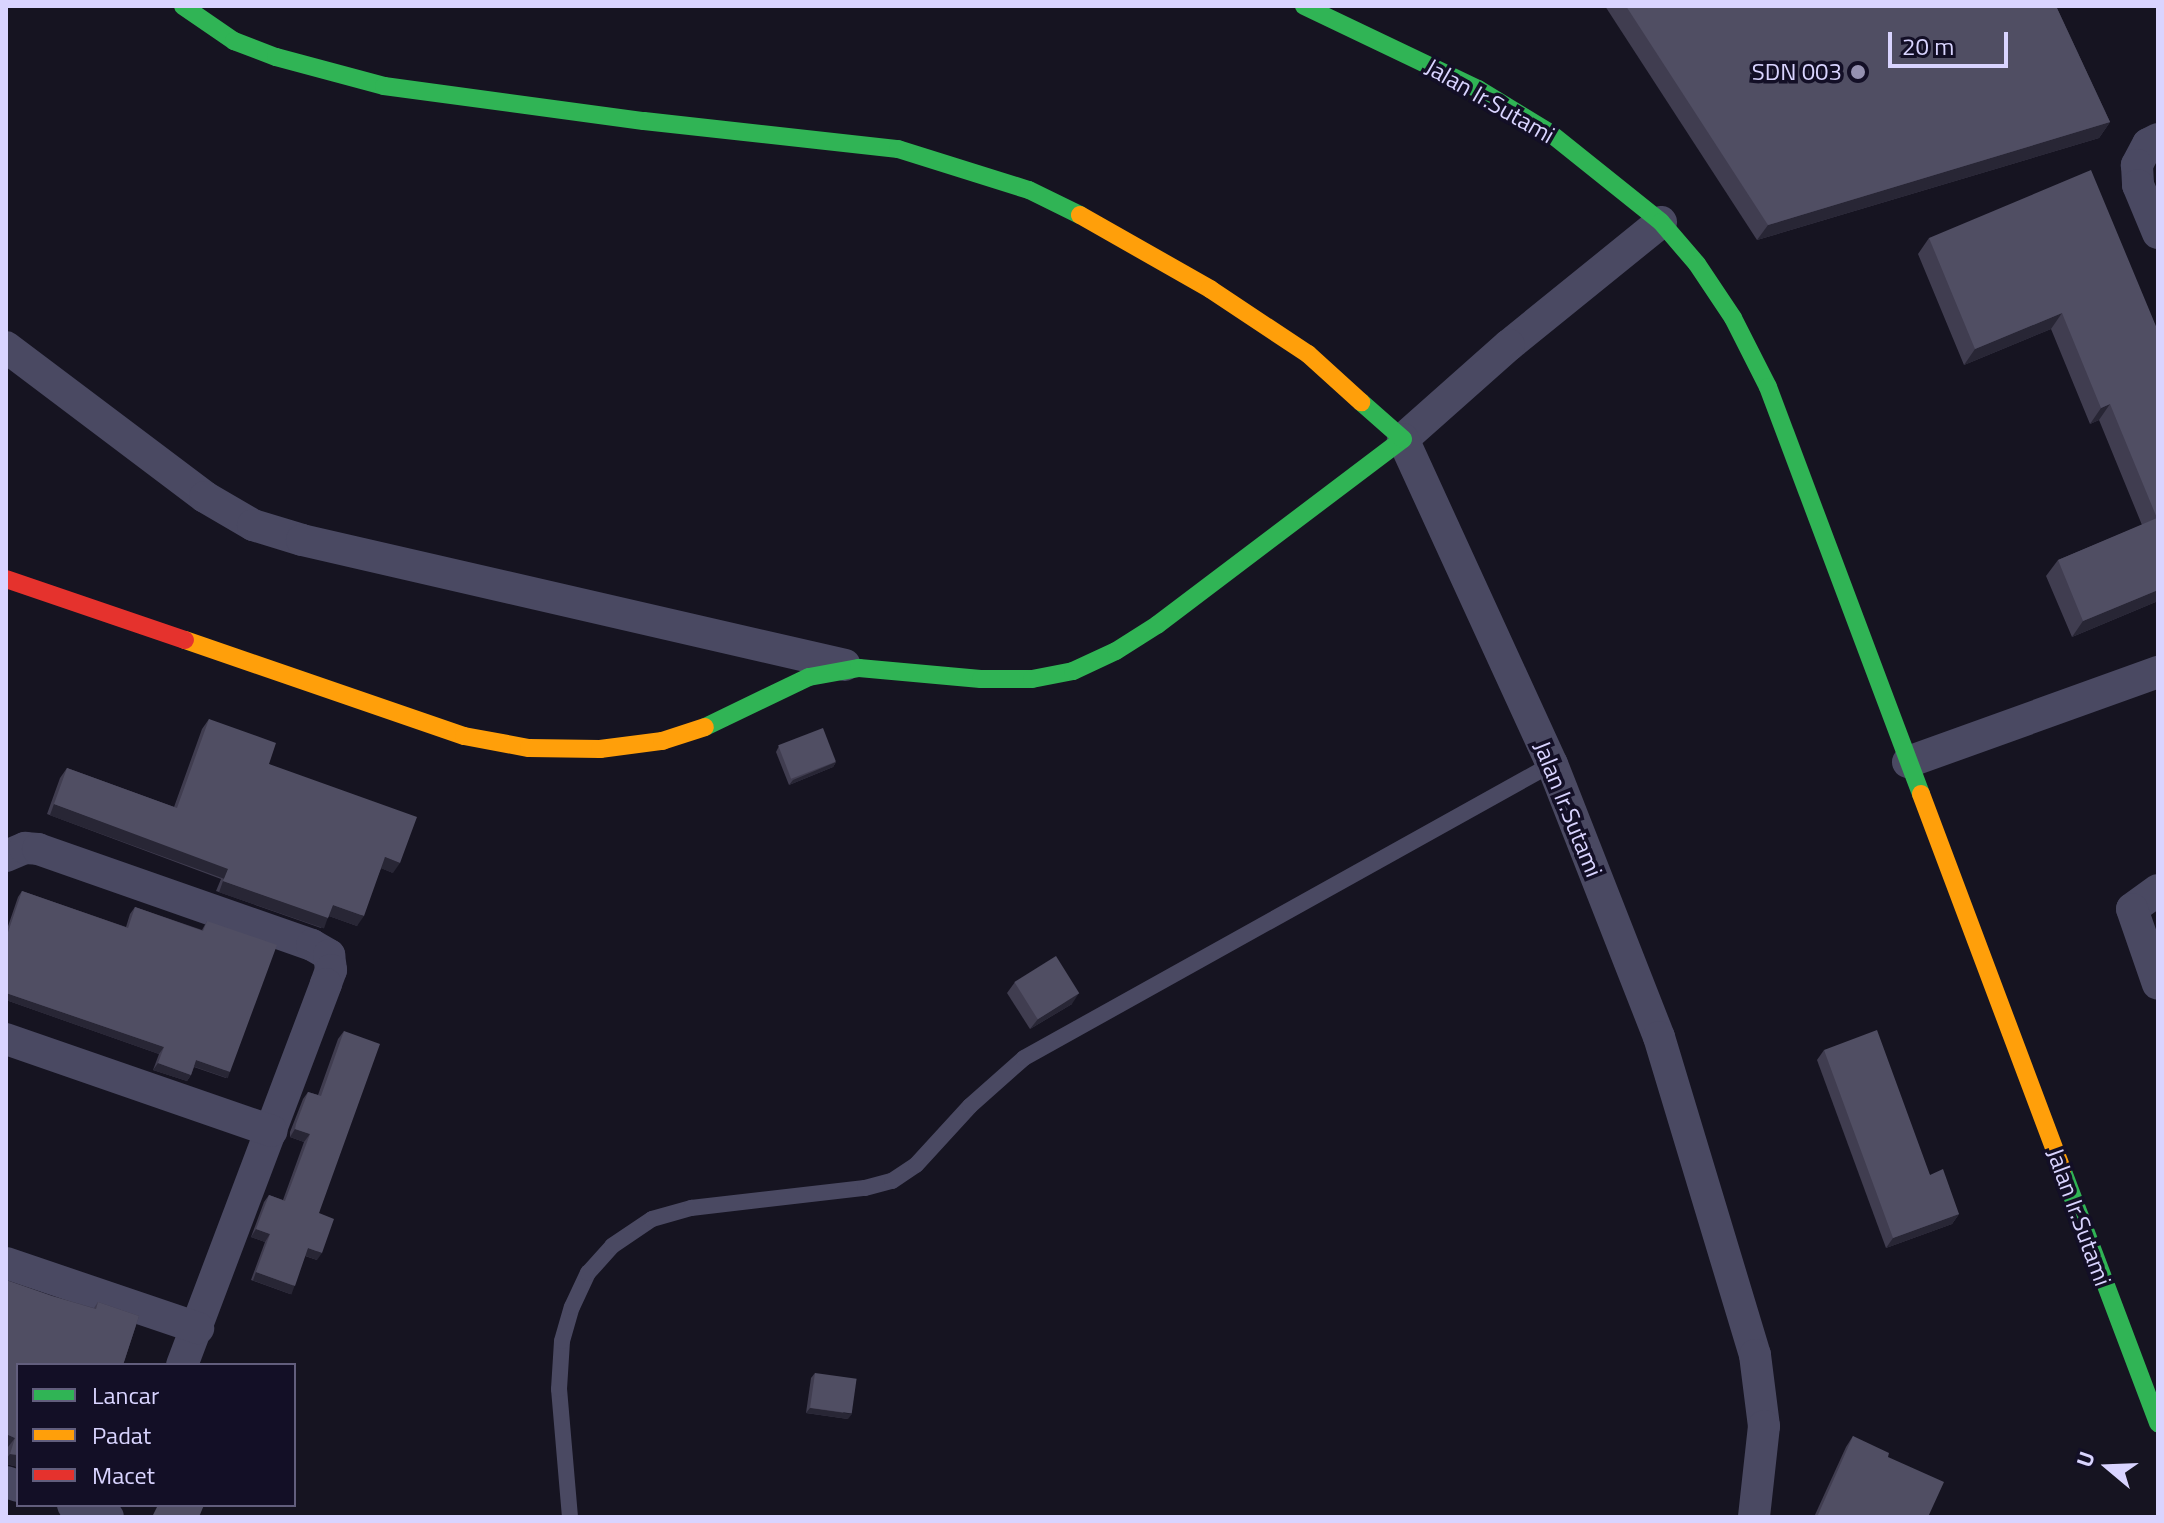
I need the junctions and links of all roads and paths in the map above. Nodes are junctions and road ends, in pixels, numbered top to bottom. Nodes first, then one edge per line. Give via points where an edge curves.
1 (183, 6) edge
2 (1304, 6) edge
3 (2158, 139) edge
4 (1661, 222) junction
5 (2158, 233) edge
6 (6, 347) edge
7 (1403, 439) junction
8 (6, 579) edge
9 (859, 668) junction
10 (2158, 672) edge
11 (1908, 762) junction
12 (1552, 764) junction
13 (6, 856) edge
14 (2158, 890) edge
15 (2158, 984) edge
16 (6, 1039) edge
17 (272, 1131) junction
18 (6, 1263) edge
19 (198, 1328) junction
20 (183, 1363) edge
21 (2158, 1423) edge
22 (79, 1507) edge
23 (108, 1517) edge
24 (570, 1517) edge
25 (1754, 1517) edge

1 - 7 street via 234,41 384,86 898,149 1014,184 1210,289 1308,354
2 - 4 street, Jalan Ir.Sutami via 1478,89 1550,133
3 - 5 street via 2148,144 2137,165 2138,185
4 - 7 street
4 - 11 street, Jalan Ir.Sutami via 1719,296 1768,387
6 - 9 street via 205,497 253,525
7 - 9 street via 1157,625 1073,671 1032,679 981,679
7 - 12 street, Jalan Ir.Sutami
8 - 9 street via 464,736 529,748 600,749 662,741 721,721 809,677
10 - 11 street
11 - 21 street, Jalan Ir.Sutami
12 - 24 lane via 1024,1058 916,1165 892,1181 691,1208 652,1219 612,1246 588,1273 562,1341 559,1389
12 - 25 street, Jalan Ir.Sutami via 1659,1037 1755,1355 1764,1426
13 - 17 street via 38,849 329,955 331,970
14 - 15 street via 2132,909
16 - 17 street
17 - 19 street
18 - 19 street
19 - 20 street
22 - 23 street

